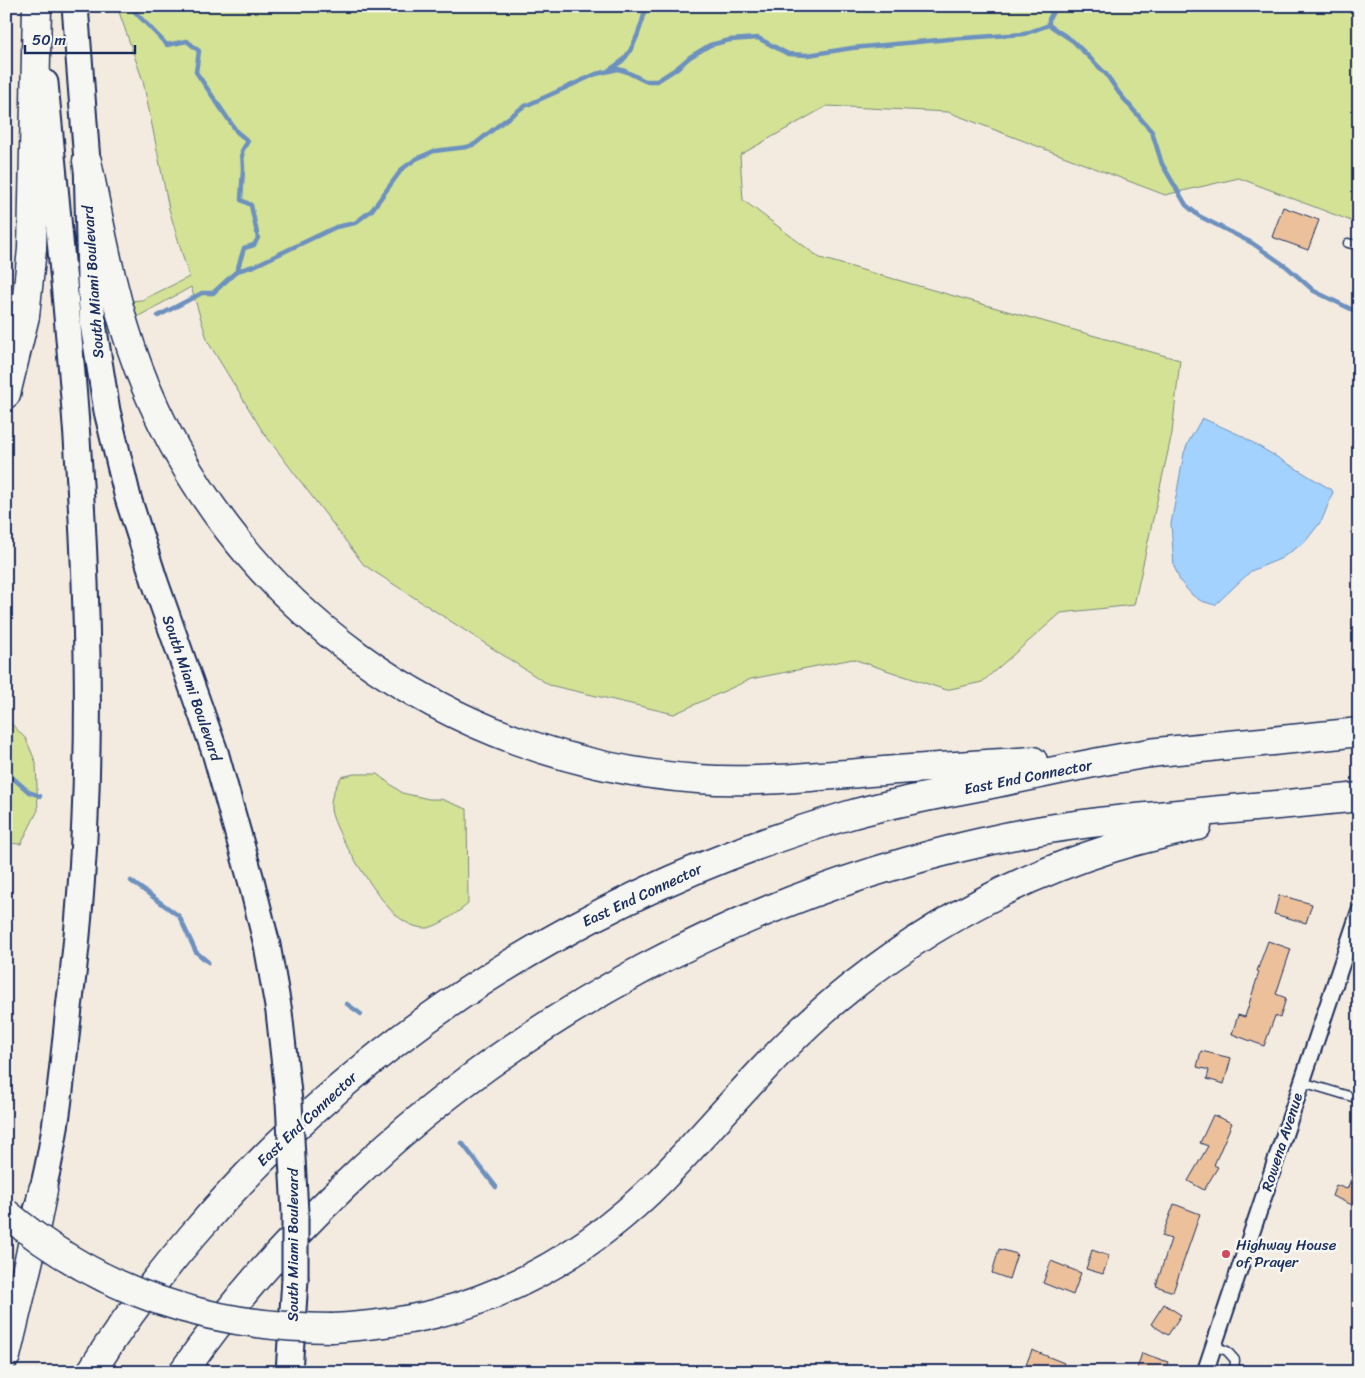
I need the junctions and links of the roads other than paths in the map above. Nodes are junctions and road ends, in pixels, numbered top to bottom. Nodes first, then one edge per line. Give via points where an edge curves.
1 (38, 6) edge
2 (74, 6) edge
3 (87, 161) junction
4 (1348, 242) dead end
5 (1359, 246) edge
6 (6, 394) edge
7 (1359, 732) edge
8 (1147, 754) junction
9 (1358, 798) edge
10 (1283, 805) junction
11 (1359, 912) edge
12 (1302, 1082) junction
13 (1359, 1099) edge
14 (43, 1190) junction
15 (6, 1213) edge
16 (6, 1310) edge
17 (1214, 1346) junction
18 (6, 1356) edge
19 (91, 1372) edge
20 (183, 1372) edge
21 (289, 1372) edge
22 (1205, 1372) edge
23 (1234, 1372) edge

1 - 6 highway via 32,249 25,316
1 - 14 highway, South Miami Boulevard via 78,455 86,588 88,704 87,790 78,923 64,1056
2 - 3 highway, South Miami Boulevard
3 - 8 highway via 110,272 133,352 151,398 198,486 238,541 282,590 358,656 414,694 474,724 545,750 617,769 692,778 801,779
3 - 21 highway, South Miami Boulevard, bridge via 93,324 107,411 128,498 152,574 215,752 251,880 279,1012 289,1102 295,1213
4 - 5 lane
7 - 8 highway, East End Connector
8 - 19 highway, East End Connector via 918,799 786,835 658,885 537,947 479,983 369,1063 268,1153 220,1202 176,1255
9 - 10 highway
10 - 15 highway, bridge via 1090,856 1020,884 931,931 883,963 824,1010 758,1074 668,1173 612,1224 558,1262 498,1292 434,1314 369,1326 332,1328 235,1321 202,1314 108,1280 50,1247
10 - 20 highway via 1058,827 930,855 867,873 745,919 628,976 518,1043 466,1081 367,1163 277,1254
11 - 12 street, Rowena Avenue
12 - 13 lane
12 - 17 street, Rowena Avenue
14 - 16 highway
14 - 18 highway, South Miami Boulevard
17 - 22 street, Rowena Avenue
17 - 23 lane via 1227,1351 1235,1360

